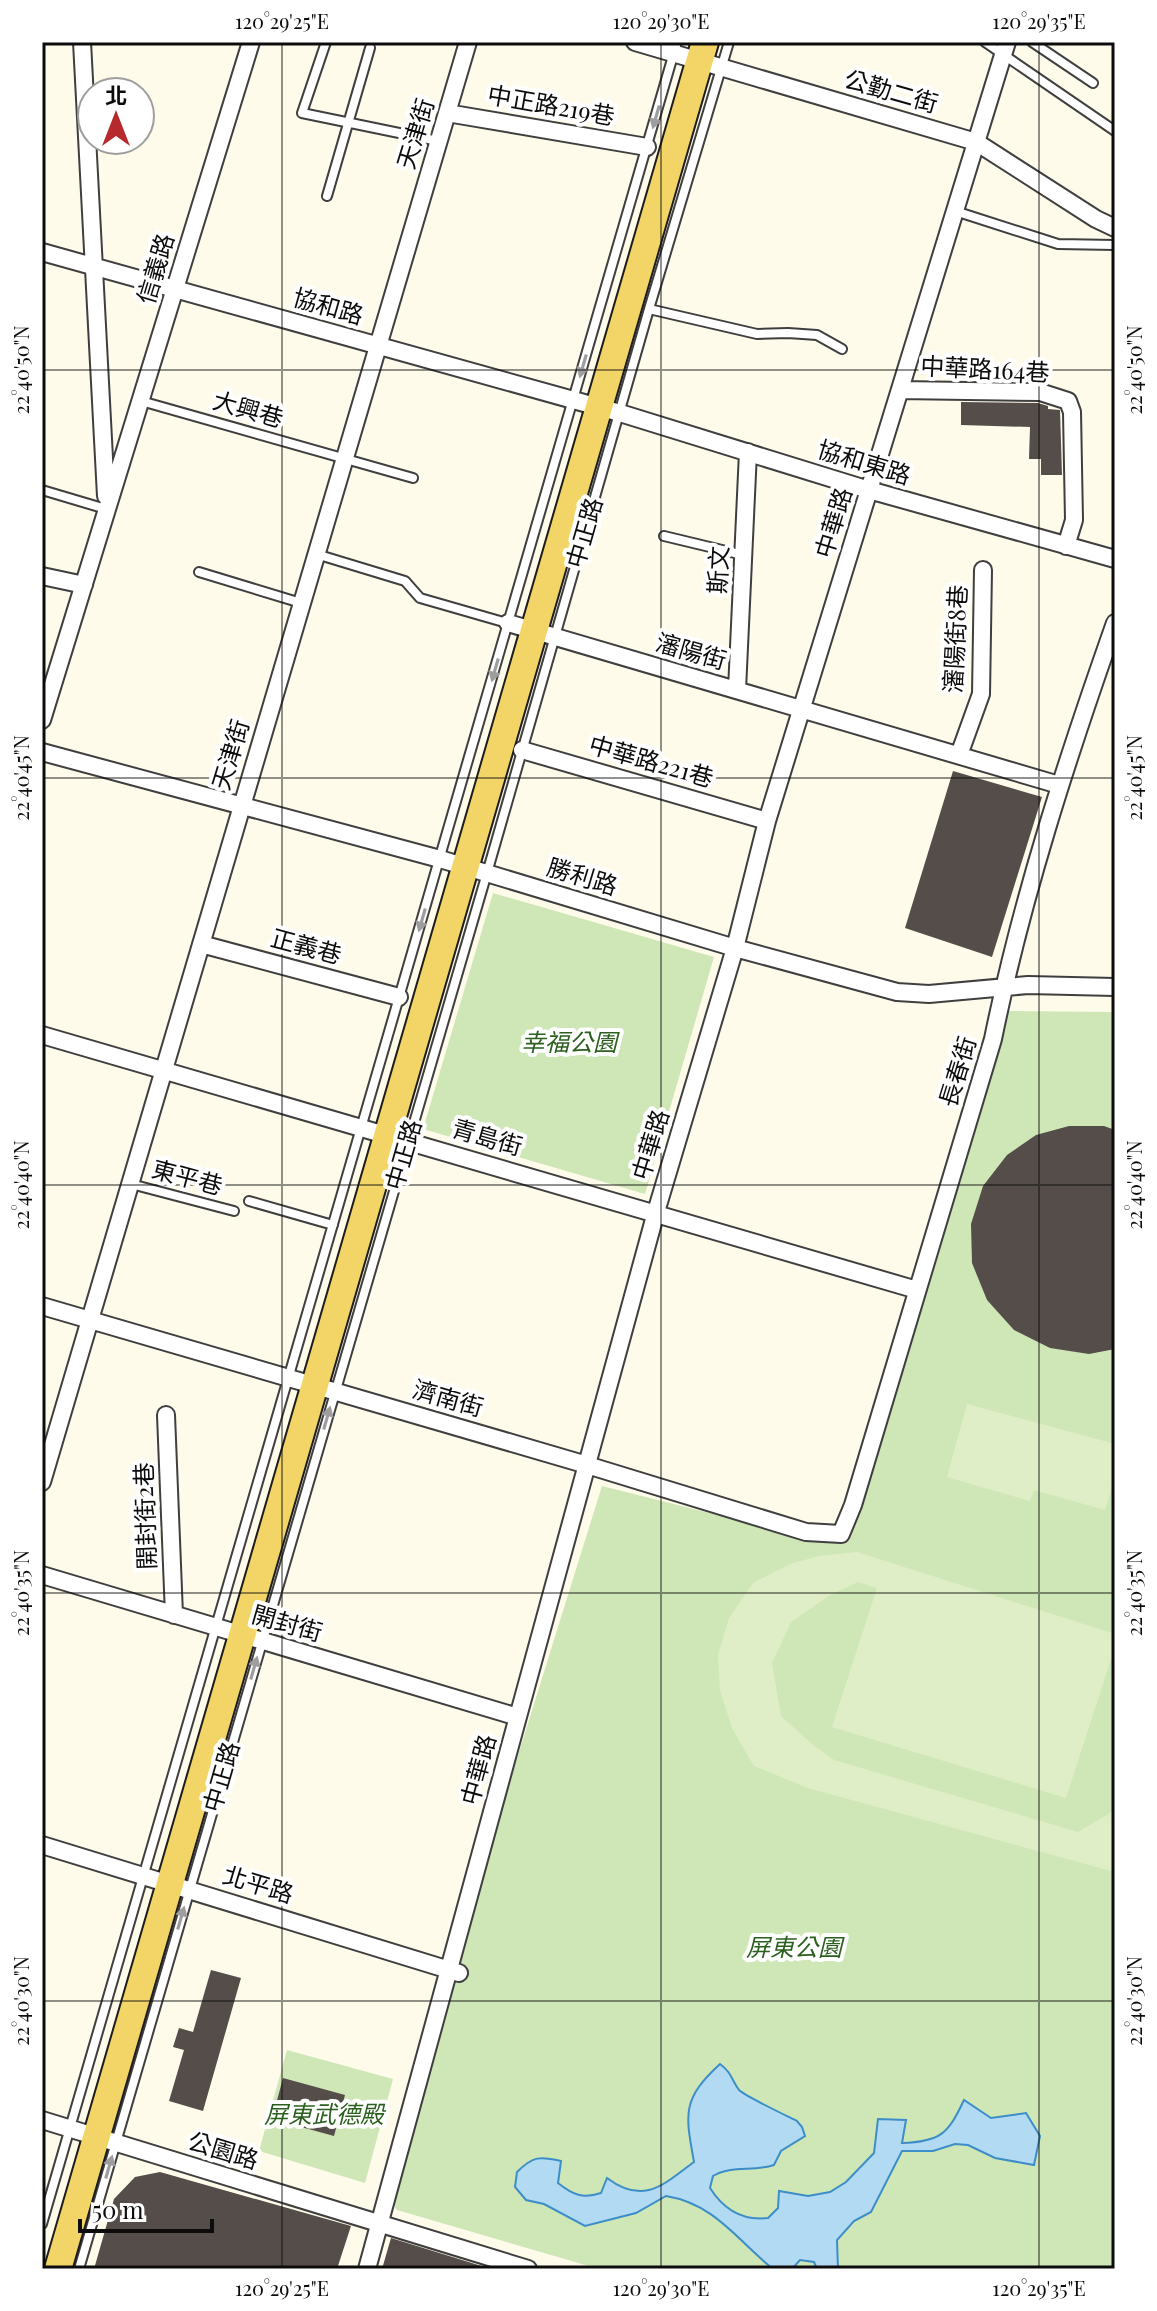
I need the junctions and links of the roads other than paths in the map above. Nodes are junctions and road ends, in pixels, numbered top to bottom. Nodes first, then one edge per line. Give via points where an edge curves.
1 (82, 42) edge
2 (251, 42) edge
3 (326, 42) edge
4 (468, 42) edge
5 (635, 42) edge
6 (729, 42) edge
7 (985, 42) edge
8 (1032, 42) edge
9 (370, 48) dead end
10 (676, 48) edge
11 (1005, 48) edge
12 (709, 57) edge
13 (1093, 83) dead end
14 (447, 113) junction
15 (348, 122) junction
16 (1115, 131) edge
17 (438, 141) junction
18 (976, 142) junction
19 (647, 147) junction
20 (327, 196) dead end
21 (955, 211) junction
22 (1115, 228) edge
23 (1115, 245) edge
24 (42, 252) edge
25 (95, 267) junction
26 (175, 289) junction
27 (649, 309) junction
28 (378, 346) junction
29 (842, 349) dead end
30 (900, 390) junction
31 (573, 399) junction
32 (141, 401) junction
33 (610, 410) junction
34 (748, 452) junction
35 (344, 458) junction
36 (413, 478) dead end
37 (42, 490) edge
38 (869, 490) junction
39 (107, 509) junction
40 (664, 536) dead end
41 (1066, 546) junction
42 (316, 554) junction
43 (744, 555) junction
44 (1115, 559) edge
45 (983, 570) dead end
46 (199, 572) dead end
47 (42, 576) edge
48 (84, 585) junction
49 (301, 603) junction
50 (508, 623) junction
51 (1115, 623) edge
52 (545, 634) junction
53 (1108, 663) edge
54 (737, 690) junction
55 (801, 709) junction
56 (42, 720) edge
57 (522, 750) junction
58 (42, 752) edge
59 (959, 755) junction
60 (1059, 785) junction
61 (241, 804) junction
62 (767, 821) junction
63 (440, 859) junction
64 (477, 870) junction
65 (201, 944) junction
66 (735, 948) junction
67 (1004, 986) junction
68 (1115, 987) edge
69 (399, 997) junction
70 (42, 1035) edge
71 (164, 1070) junction
72 (361, 1127) junction
73 (398, 1138) junction
74 (130, 1184) junction
75 (249, 1201) dead end
76 (234, 1211) dead end
77 (656, 1212) junction
78 (333, 1225) junction
79 (917, 1290) junction
80 (42, 1306) edge
81 (90, 1320) junction
82 (288, 1378) junction
83 (325, 1388) junction
84 (166, 1415) dead end
85 (587, 1465) junction
86 (42, 1482) edge
87 (841, 1534) joint
88 (42, 1575) edge
89 (174, 1615) junction
90 (215, 1628) junction
91 (252, 1639) junction
92 (518, 1717) junction
93 (42, 1845) edge
94 (143, 1875) junction
95 (180, 1886) junction
96 (455, 1971) junction
97 (42, 2120) edge
98 (70, 2129) junction
99 (107, 2140) junction
100 (42, 2224) edge
101 (381, 2225) junction
102 (520, 2268) edge
103 (58, 2269) edge
104 (79, 2269) edge
105 (367, 2269) edge

1 - 25 street, 信義路
2 - 26 street, 信義路
3 - 15 lane via 302,113
4 - 14 street, 天津街
5 - 10 street, 公勤二街
6 - 12 lane, 中正路
7 - 11 lane
8 - 13 lane
9 - 15 lane
10 - 12 street, 公勤二街
10 -> 19 lane, 中正路
11 - 16 lane
11 - 18 street, 中華路
12 - 18 street, 公勤二街
12 - 27 lane, 中正路
12 - 33 main road, 中正路
14 - 17 street, 天津街
14 - 19 street, 中正路219巷
15 - 17 lane
15 - 20 lane
17 - 28 street, 天津街
18 - 21 street, 中華路
18 - 22 street, 公勤二街
19 -> 31 lane, 中正路
21 - 23 lane via 1058,244
21 - 30 street, 中華路
24 - 25 street, 協和路
25 - 26 street, 協和路
25 - 39 street, 信義路
26 - 28 street, 協和路
26 - 32 street, 信義路
27 - 29 lane via 757,334 817,335
27 - 33 lane, 中正路
28 - 31 street, 協和路
28 - 35 street, 天津街
30 - 38 street, 中華路
30 - 41 street, 中華路164巷 via 1040,392 1068,401 1074,520
31 - 33 street, 協和路
31 - 50 lane, 中正路
32 - 35 lane, 大興巷
32 - 39 street, 信義路
33 - 34 street, 協和東路
33 - 52 main road, 中正路
34 - 38 street, 協和東路
34 - 43 street, 斯文
35 - 36 lane, 大興巷
35 - 42 street, 天津街
37 - 39 lane
38 - 41 street, 協和東路
38 - 55 street, 中華路
39 - 48 street, 信義路
40 - 43 lane
41 - 44 street, 協和東路
42 - 49 street, 天津街
42 - 50 lane, 瀋陽街 via 405,581 420,598
43 - 54 street, 斯文
45 - 59 street, 瀋陽街8巷 via 981,694
46 - 49 lane
47 - 48 street
48 - 56 street, 信義路
49 - 61 street, 天津街
50 - 52 street, 瀋陽街
50 -> 63 lane, 中正路
51 - 53 street, 長春街
52 - 54 street, 瀋陽街
52 - 57 lane, 中正路
52 - 64 main road, 中正路
53 - 60 street, 長春街
54 - 55 street, 瀋陽街
55 - 59 street, 瀋陽街
55 - 62 street, 中華路
57 - 62 street, 中華路221巷
57 - 64 lane, 中正路
58 - 61 street, 勝利路
59 - 60 street, 瀋陽街
60 - 67 street, 長春街
61 - 63 street, 勝利路
61 - 65 street, 天津街
62 - 66 street, 中華路
63 - 64 street, 勝利路
63 -> 69 lane, 中正路
64 - 66 street, 勝利路
64 - 73 main road, 中正路
65 - 69 street, 正義巷
65 - 71 street, 天津街
66 - 67 street, 勝利路 via 908,994
66 - 77 street, 中華路
67 - 68 street, 勝利路
67 - 79 street, 長春街 via 993,1039
69 - 72 lane, 中正路
70 - 71 street, 青島街
71 - 72 street, 青島街
71 - 74 street, 天津街
72 - 73 street, 青島街
72 - 78 lane, 中正路
73 - 77 street, 青島街
73 - 83 main road, 中正路
74 - 76 lane, 東平巷
74 - 81 street, 天津街
75 - 78 lane
77 - 79 street, 青島街
77 - 85 street, 中華路
78 - 82 lane, 中正路
79 - 87 street, 長春街
80 - 81 street, 濟南街
81 - 82 street, 濟南街
81 - 86 street, 天津街
82 - 83 street, 濟南街
82 - 90 lane, 中正路
83 - 85 street, 濟南街
83 - 91 main road, 中正路
84 - 89 street, 開封街2巷
85 - 87 street, 濟南街 via 806,1532
85 - 92 street, 中華路
88 - 89 street, 開封街
89 - 90 street, 開封街
90 - 91 street, 開封街
90 - 94 lane, 中正路
91 - 92 street, 開封街
91 - 95 main road, 中正路
92 - 96 street, 中華路
93 - 94 street, 北平路
94 - 95 street, 北平路
94 - 98 lane, 中正路
95 - 96 street, 北平路
95 - 99 main road, 中正路
96 - 101 street, 中華路
97 - 98 street, 公園路
98 - 99 street, 公園路
98 - 100 lane, 中正路
99 - 101 street, 公園路
99 - 103 main road, 中正路
104 -> 99 lane, 中正路
101 - 102 street, 公園路
101 - 105 street, 中華路

